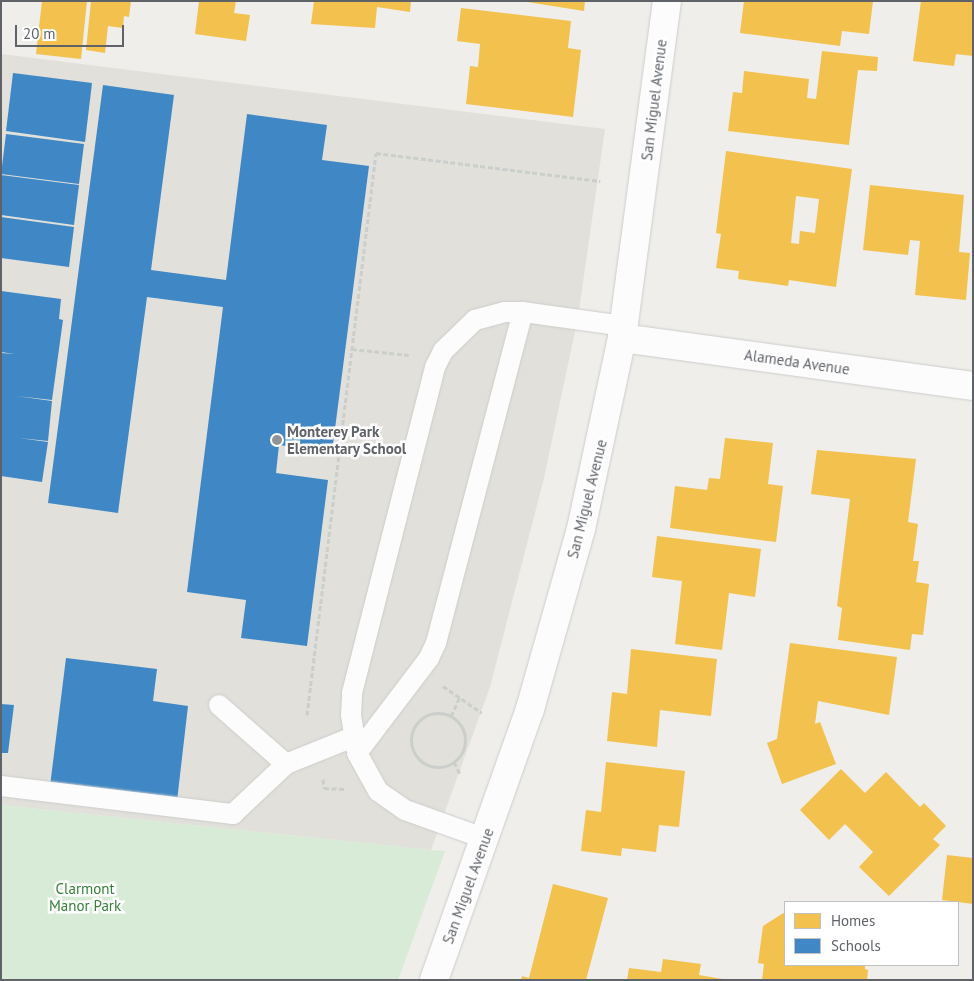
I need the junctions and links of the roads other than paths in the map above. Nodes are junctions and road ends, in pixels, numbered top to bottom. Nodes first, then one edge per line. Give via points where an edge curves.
1 (667, 1) edge
2 (523, 312) junction
3 (623, 332) junction
4 (973, 386) edge
5 (219, 705) dead end
6 (355, 745) junction
7 (286, 764) junction
8 (1, 786) edge
9 (486, 839) junction
10 (434, 980) edge

1 - 3 street, San Miguel Avenue
2 - 3 lane
2 - 6 lane via 436,643 429,658
2 - 6 lane via 504,312 474,320 452,338 435,367 352,693
3 - 4 street, Alameda Avenue
3 - 9 street, San Miguel Avenue via 608,414 556,622
5 - 7 lane
6 - 7 lane
6 - 9 lane via 368,777 389,801 405,810
7 - 8 lane via 234,814
9 - 10 street, San Miguel Avenue

